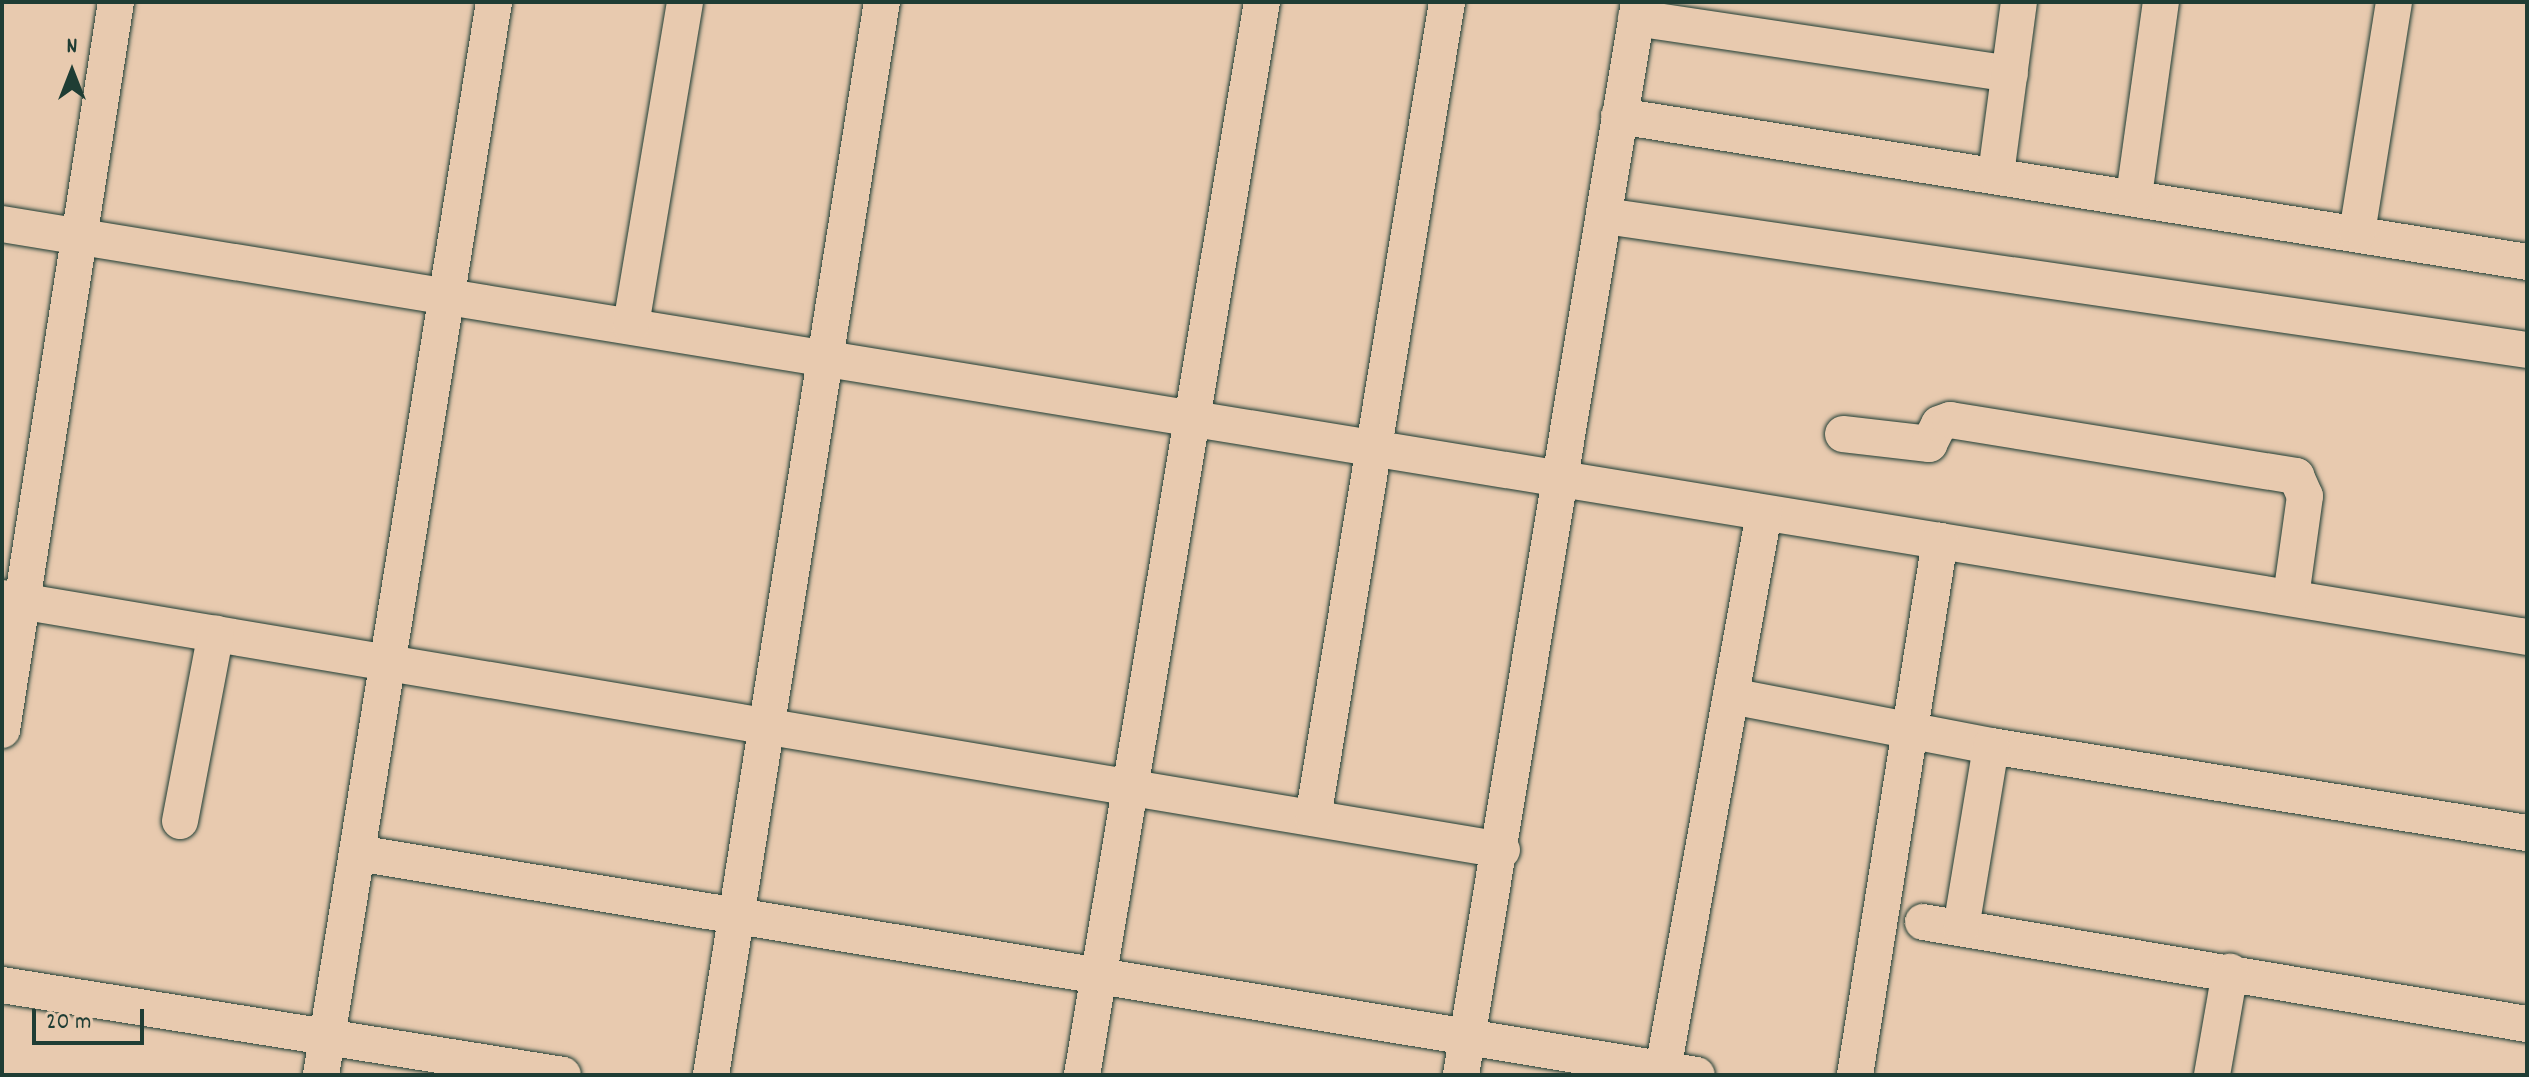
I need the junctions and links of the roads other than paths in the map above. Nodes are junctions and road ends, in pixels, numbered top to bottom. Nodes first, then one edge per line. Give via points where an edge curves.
1 (116, 2) edge
2 (494, 2) edge
3 (685, 2) edge
4 (882, 2) edge
5 (1262, 2) edge
6 (1447, 2) edge
7 (2019, 2) edge
8 (2161, 2) edge
9 (2394, 2) edge
10 (1638, 10) edge
11 (2010, 74) junction
12 (1619, 116) junction
13 (1996, 174) junction
14 (2134, 196) junction
15 (1605, 216) junction
16 (2, 224) edge
17 (2357, 233) junction
18 (80, 237) junction
19 (2527, 262) edge
20 (447, 296) junction
21 (631, 325) junction
22 (2527, 350) edge
23 (825, 358) junction
24 (1192, 419) junction
25 (1843, 434) dead end
26 (1376, 449) junction
27 (1559, 479) junction
28 (1764, 513) junction
29 (1940, 541) junction
30 (2291, 597) junction
31 (14, 600) edge
32 (216, 633) junction
33 (2527, 637) edge
34 (388, 663) junction
35 (1731, 696) junction
36 (767, 727) junction
37 (2, 730) edge
38 (1906, 731) junction
39 (1991, 746) junction
40 (1131, 786) junction
41 (1313, 818) junction
42 (180, 821) dead end
43 (2527, 833) edge
44 (1502, 850) junction
45 (357, 853) junction
46 (735, 915) junction
47 (1923, 922) dead end
48 (1961, 928) junction
49 (2230, 972) junction
50 (1100, 974) junction
51 (2, 985) edge
52 (2527, 1024) edge
53 (1468, 1037) junction
54 (324, 1058) edge
55 (1674, 1073) edge
56 (563, 1075) edge
57 (711, 1075) edge
58 (1082, 1075) edge
59 (1461, 1075) edge
60 (1855, 1075) edge
61 (2212, 1075) edge

1 - 18 street
2 - 20 street
3 - 21 street
4 - 23 street
5 - 24 street
6 - 26 street
7 - 11 street
8 - 14 street
9 - 17 street
10 - 11 street
10 - 12 street
11 - 13 street
12 - 13 street
12 - 15 street
13 - 14 street
14 - 17 street
15 - 22 street
15 - 27 street
16 - 18 street
17 - 19 street
18 - 20 street
18 - 31 street
20 - 21 street
20 - 34 street
21 - 23 street
23 - 24 street
23 - 36 street
24 - 26 street
24 - 40 street
25 - 30 street via 1929,444 1939,424 1950,420 2296,476 2305,496
26 - 27 street
26 - 41 street
27 - 28 street
27 - 44 street
28 - 29 street
28 - 35 street
29 - 30 street
29 - 38 street
30 - 33 street
31 - 32 street
31 - 37 street
32 - 34 street
32 - 42 street
34 - 36 street
34 - 45 street
35 - 38 street
35 - 55 street
36 - 40 street
36 - 46 street
38 - 39 street
38 - 60 street
39 - 43 street
39 - 48 street
40 - 41 street
40 - 50 street
41 - 44 street
44 - 53 street
45 - 46 street
45 - 54 street
46 - 50 street
46 - 57 street
47 - 48 street
48 - 49 street
49 - 52 street
49 - 61 street
50 - 53 street
50 - 58 street
51 - 54 street
53 - 55 street
53 - 59 street
54 - 56 street

